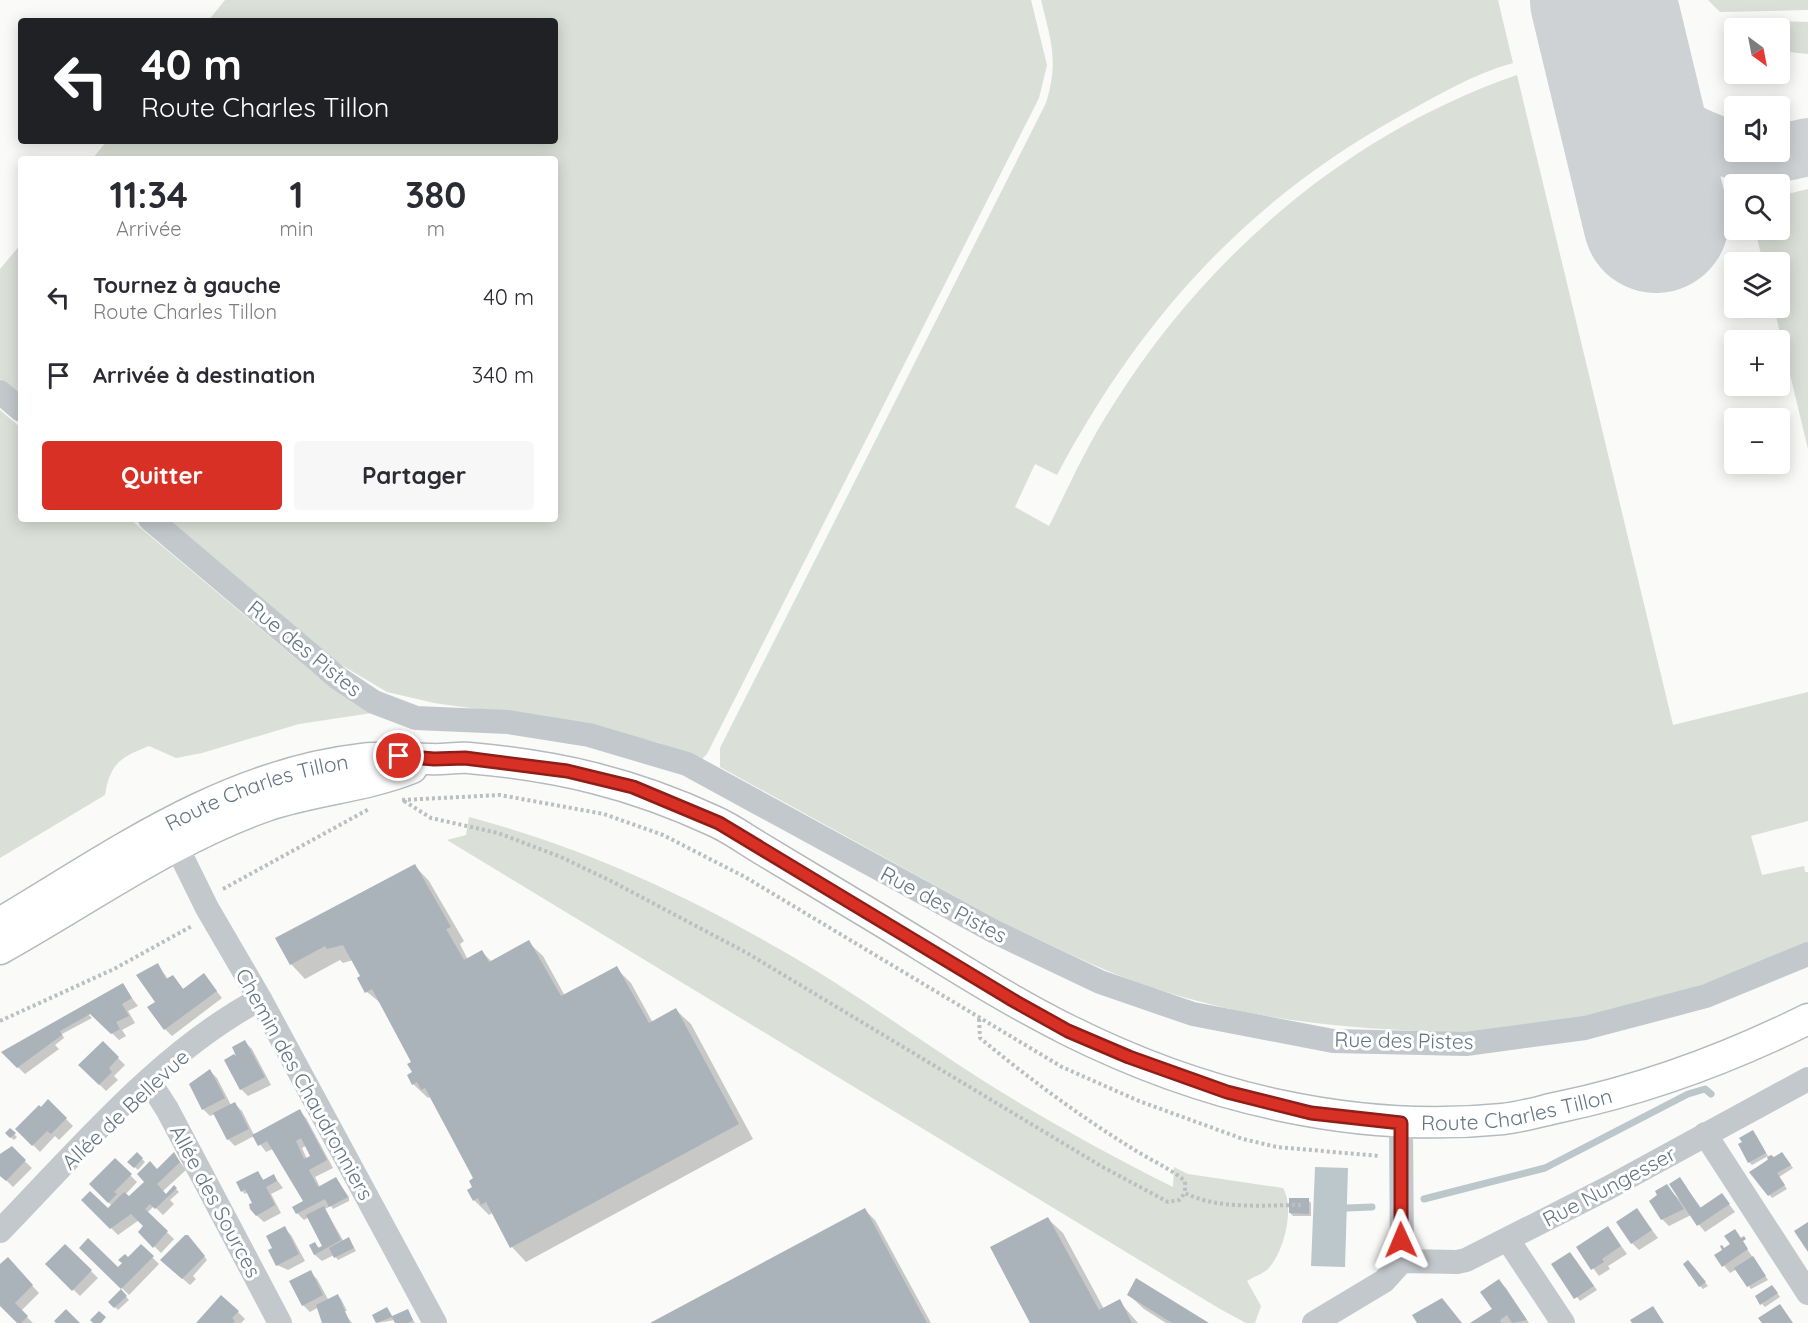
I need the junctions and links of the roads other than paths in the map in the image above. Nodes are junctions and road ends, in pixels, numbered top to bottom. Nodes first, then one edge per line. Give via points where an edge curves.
1 (0, 392) edge
2 (18, 407) edge
3 (154, 522) edge
4 (434, 759) junction
5 (176, 845) junction
6 (0, 923) edge
7 (0, 949) edge
8 (1808, 954) edge
9 (260, 999) junction
10 (1808, 1019) edge
11 (1808, 1079) edge
12 (148, 1081) junction
13 (1401, 1123) junction
14 (1705, 1134) junction
15 (0, 1231) edge
16 (1508, 1240) junction
17 (1402, 1261) junction
18 (1808, 1293) edge
19 (275, 1321) edge
20 (435, 1323) edge
21 (1314, 1323) edge
22 (1563, 1323) edge

1 - 2 street
3 - 8 street, Rue des Pistes via 338,678 374,702 416,718 508,722 588,735 687,764 995,932 1100,982 1193,1014 1333,1041 1466,1044 1596,1025 1706,996
4 - 5 main road via 400,773 266,806
4 - 6 main road, Route Charles Tillon via 358,759 282,776 214,800 138,839
4 - 13 main road, Route Charles Tillon via 465,758 567,771 633,787 719,823 1068,1031 1227,1092 1311,1113
5 - 7 main road
5 - 9 street, Chemin des Chaudronniers
9 - 12 street, Allée de Bellevue
9 - 20 street, Chemin des Chaudronniers
10 - 13 main road, Route Charles Tillon via 1719,1058 1612,1096 1505,1119
11 - 14 street, Rue Nungesser
12 - 15 street, Allée de Bellevue
12 - 19 street, Allée des Sources via 167,1109
13 - 17 street
14 - 16 street, Rue Nungesser
14 - 18 street
16 - 17 street, Rue Nungesser via 1457,1262
16 - 22 street
17 - 21 street via 1384,1281

